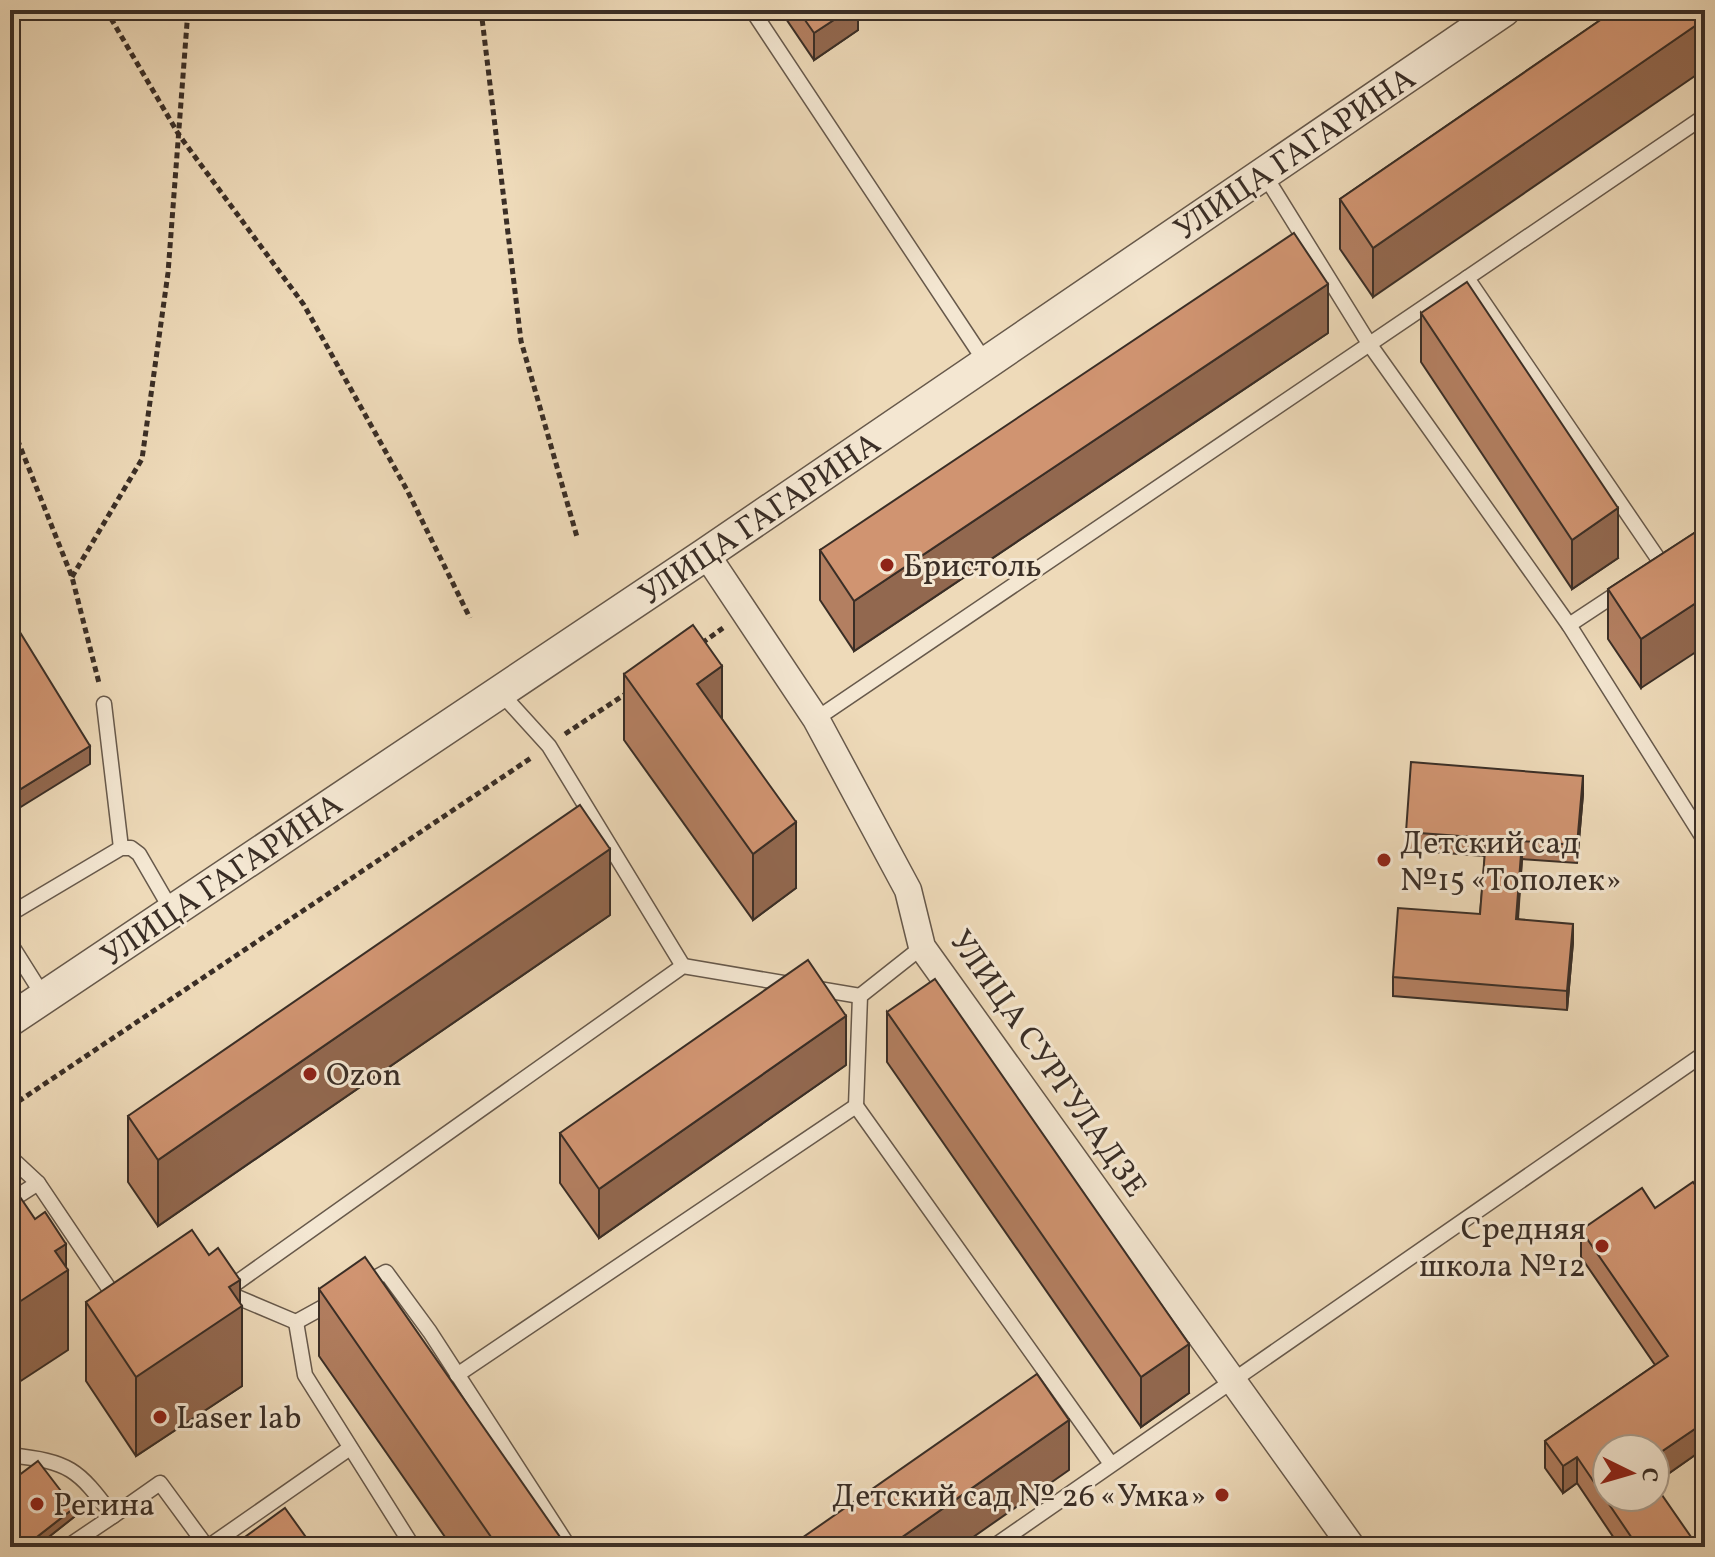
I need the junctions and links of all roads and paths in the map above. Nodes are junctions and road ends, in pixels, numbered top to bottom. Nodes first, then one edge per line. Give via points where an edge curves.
1 (106, 10) edge
2 (188, 10) edge
3 (481, 10) edge
4 (752, 10) edge
5 (1504, 10) edge
6 (1705, 116) edge
7 (179, 135) junction
8 (1264, 174) junction
9 (1467, 278) junction
10 (1370, 345) junction
11 (986, 363) junction
12 (10, 421) edge
13 (577, 537) dead end
14 (706, 554) junction
15 (1648, 572) edge
16 (72, 577) junction
17 (1635, 581) edge
18 (745, 613) junction
19 (470, 618) dead end
20 (1569, 625) junction
21 (693, 649) edge
22 (640, 684) edge
23 (500, 692) junction
24 (104, 704) joint
25 (816, 719) junction
26 (549, 746) junction
27 (1705, 841) edge
28 (121, 848) junction
29 (172, 912) junction
30 (10, 914) edge
31 (10, 943) edge
32 (922, 947) junction
33 (683, 966) junction
34 (860, 996) junction
35 (45, 997) junction
36 (10, 1020) edge
37 (1705, 1053) edge
38 (856, 1106) junction
39 (10, 1107) edge
40 (10, 1157) edge
41 (38, 1183) junction
42 (10, 1201) edge
43 (143, 1286) edge
44 (296, 1322) junction
45 (457, 1375) junction
46 (1234, 1378) junction
47 (350, 1448) junction
48 (10, 1455) edge
49 (1111, 1464) junction
50 (113, 1516) junction
51 (67, 1547) edge
52 (208, 1547) edge
53 (413, 1547) edge
54 (569, 1547) edge
55 (993, 1547) edge
56 (1352, 1547) edge

1 - 7 path
2 - 7 path
3 - 13 path via 521,341
4 - 11 lane
5 - 8 street, УЛИЦА ГАГАРИНА
6 - 9 lane
7 - 16 path via 168,273 142,459
7 - 19 path via 304,305 407,490
8 - 10 lane
8 - 11 street, УЛИЦА ГАГАРИНА
9 - 10 lane
9 - 15 lane via 1667,560
10 - 20 lane
10 - 25 lane
11 - 14 street, УЛИЦА ГАГАРИНА
12 - 16 path
14 - 18 street, УЛИЦА СУРГУЛАДЗЕ
14 - 23 street, УЛИЦА ГАГАРИНА
16 - 24 path
17 - 20 lane
18 - 21 path
18 - 25 street, УЛИЦА СУРГУЛАДЗЕ
20 - 27 lane
22 - 26 path
23 - 26 lane
23 - 29 street, УЛИЦА ГАГАРИНА
24 - 28 lane
25 - 32 street, УЛИЦА СУРГУЛАДЗЕ via 908,890
26 - 33 lane
26 - 39 path
28 - 29 lane via 139,854
28 - 30 lane
29 - 35 street, УЛИЦА ГАГАРИНА
31 - 35 lane
32 - 34 lane
32 - 46 street, УЛИЦА СУРГУЛАДЗЕ
33 - 34 lane
33 - 44 lane via 219,1289
34 - 38 lane
35 - 36 street, УЛИЦА ГАГАРИНА
37 - 46 lane
38 - 45 lane
38 - 49 lane
40 - 41 lane
41 - 42 lane
41 - 43 lane via 112,1293
44 - 45 lane via 386,1272
44 - 47 lane via 305,1375
45 - 54 lane
46 - 49 lane
46 - 56 street, УЛИЦА СУРГУЛАДЗЕ
47 - 52 lane
47 - 53 lane
48 - 50 lane via 54,1460 86,1480
49 - 55 lane
50 - 51 lane
50 - 52 lane via 160,1483

